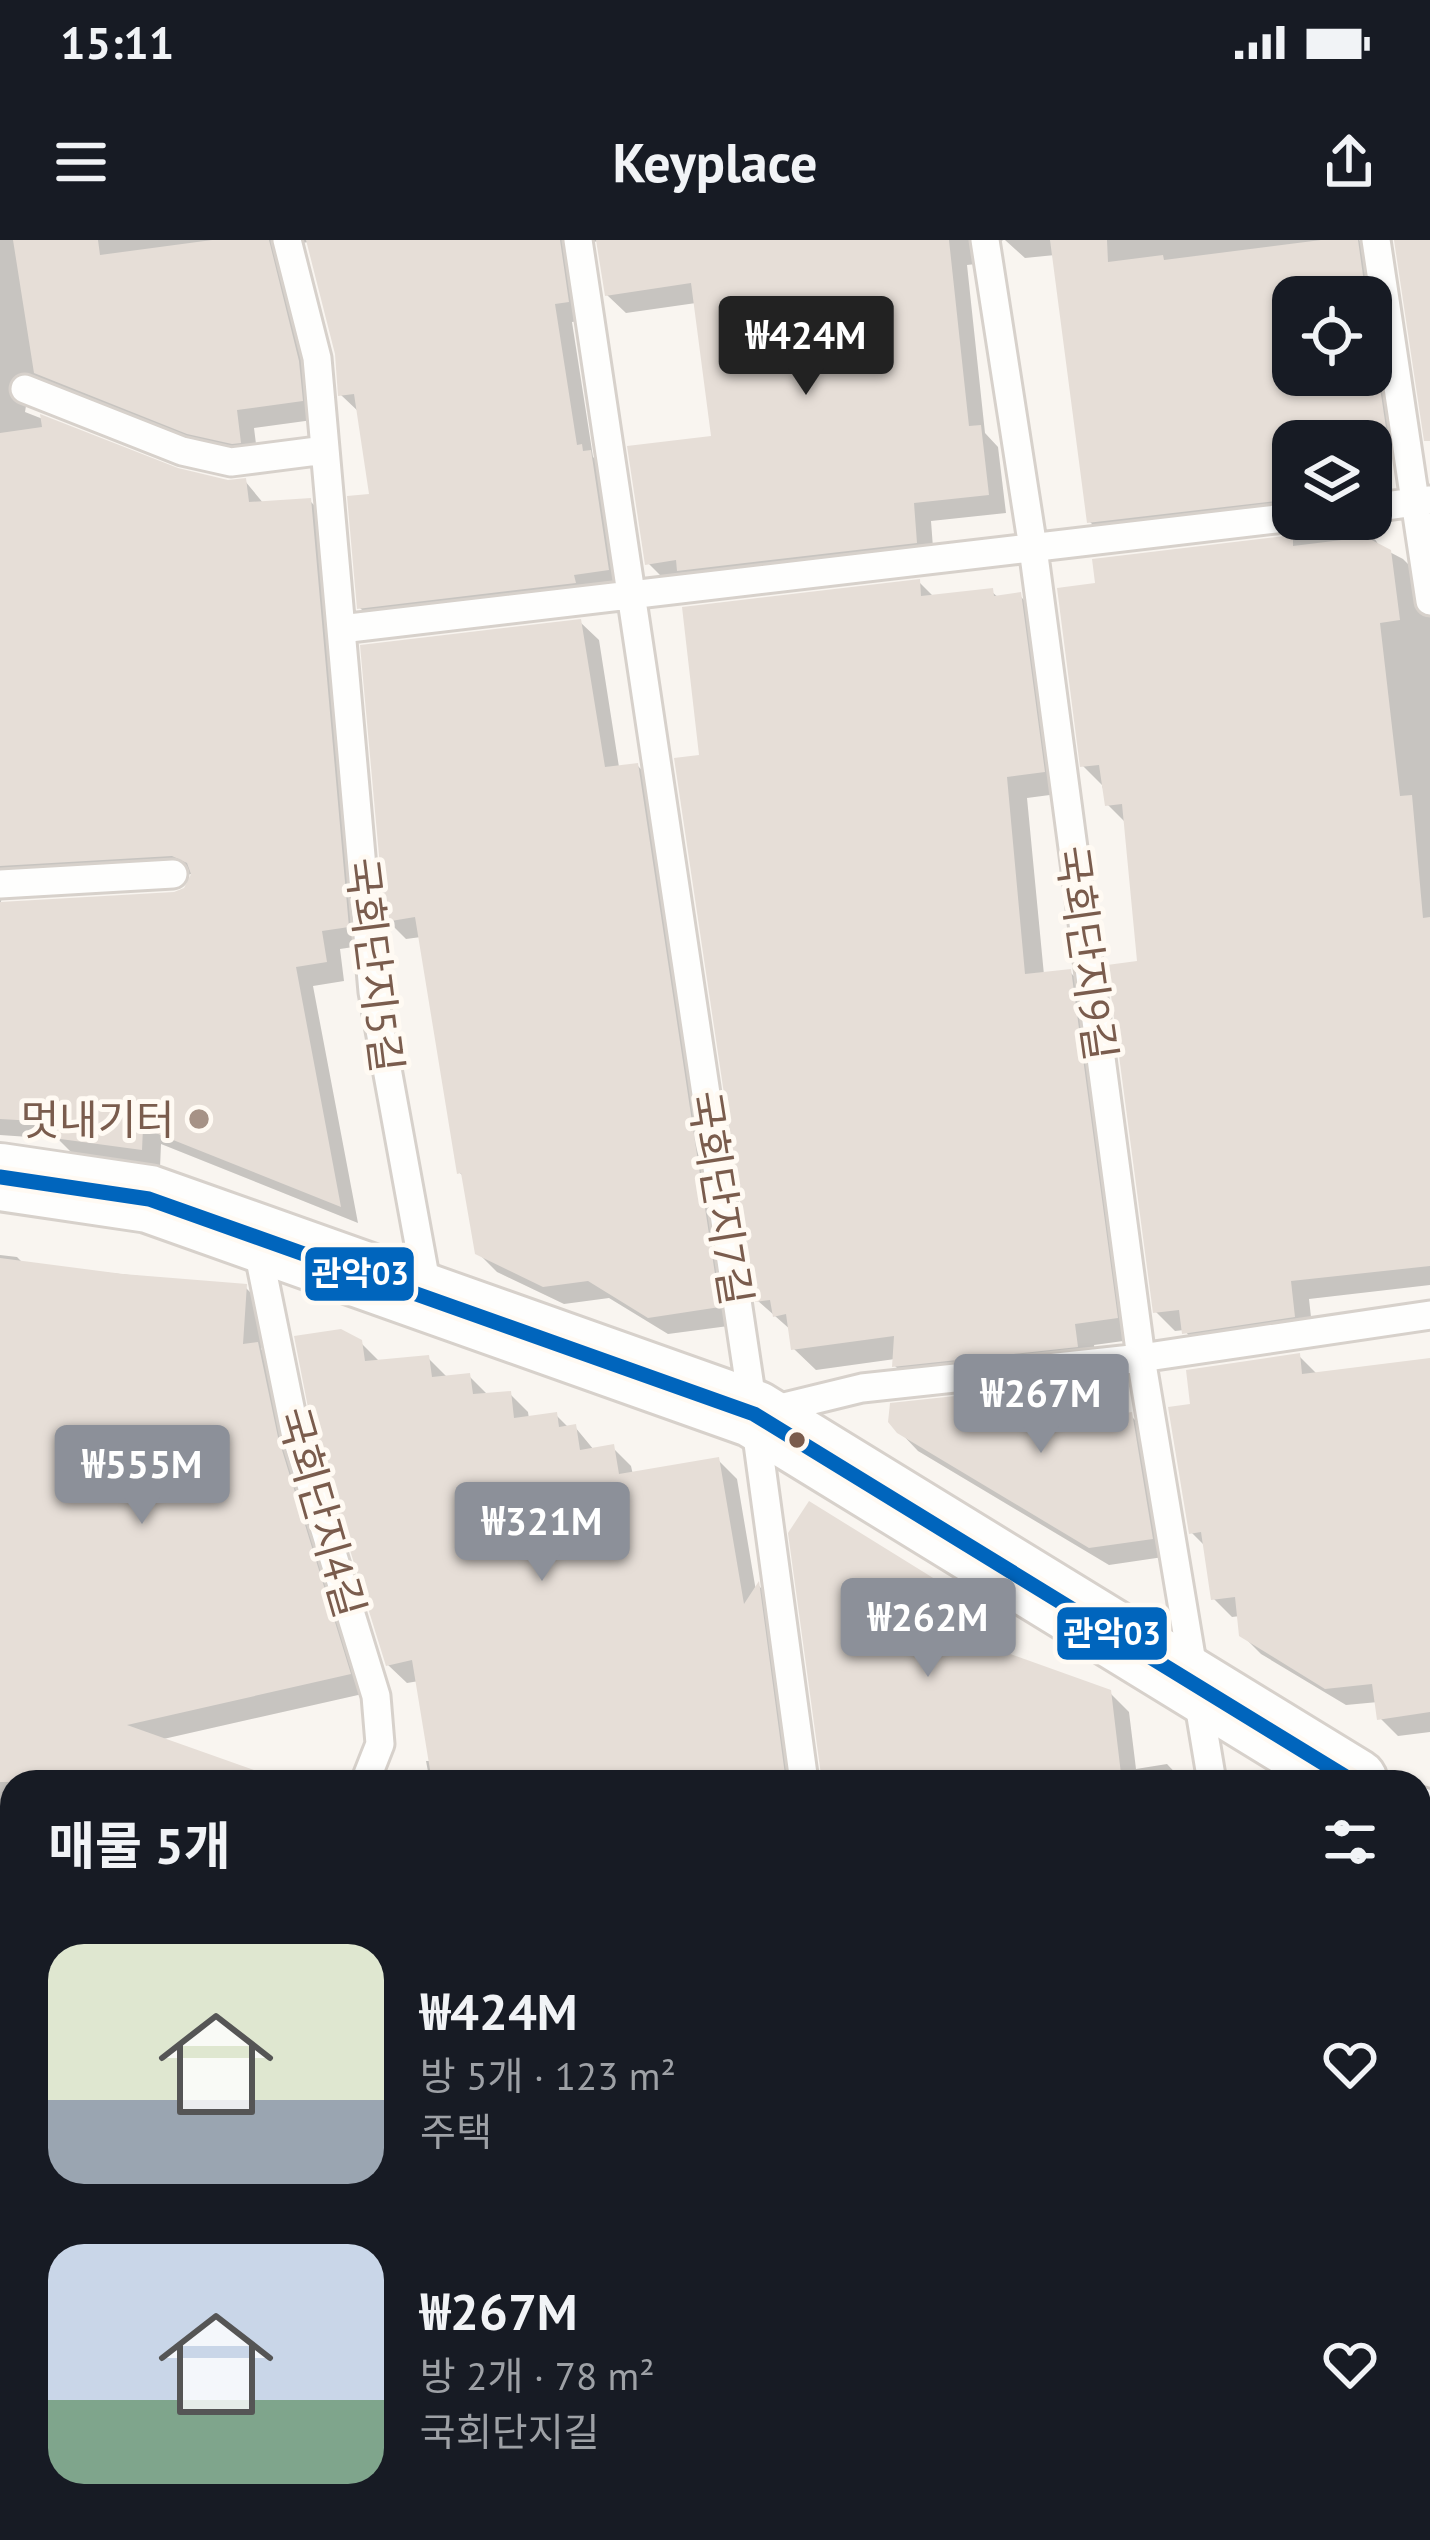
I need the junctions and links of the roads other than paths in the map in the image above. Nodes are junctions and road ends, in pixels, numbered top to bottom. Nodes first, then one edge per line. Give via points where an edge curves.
1 (287, 240) edge
2 (578, 240) edge
3 (985, 240) edge
4 (1376, 240) edge
5 (25, 389) dead end
6 (325, 450) junction
7 (1424, 501) edge
8 (1392, 505) edge
9 (1272, 520) edge
10 (1033, 548) junction
11 (628, 595) junction
12 (1430, 601) edge
13 (341, 629) junction
14 (173, 874) dead end
15 (0, 884) edge
16 (0, 1178) edge
17 (256, 1240) junction
18 (429, 1299) junction
19 (1430, 1315) edge
20 (1141, 1358) junction
21 (754, 1414) junction
22 (1198, 1689) junction
23 (370, 1770) edge
24 (802, 1770) edge
25 (1210, 1770) edge
26 (1334, 1770) edge

1 - 6 lane, 국회단지5길 via 317,358
2 - 11 lane, 국회단지7길
3 - 10 lane, 국회단지9길
4 - 7 lane
5 - 6 lane via 198,455 231,461
6 - 13 lane, 국회단지5길
7 - 8 lane
7 - 12 lane
9 - 10 lane
10 - 11 lane
10 - 20 lane, 국회단지9길
11 - 13 lane
11 - 21 lane, 국회단지7길
13 - 18 lane, 국회단지5길 via 373,992
14 - 15 lane
16 - 17 street via 149,1199
17 - 18 street
17 - 23 lane, 국회단지4길 via 295,1432 376,1696 380,1744
18 - 21 street
19 - 20 lane
20 - 21 lane via 862,1388
20 - 22 lane, 국회단지9길
21 - 22 street
21 - 24 lane, 국회단지7길
22 - 25 lane, 국회단지9길
22 - 26 street

